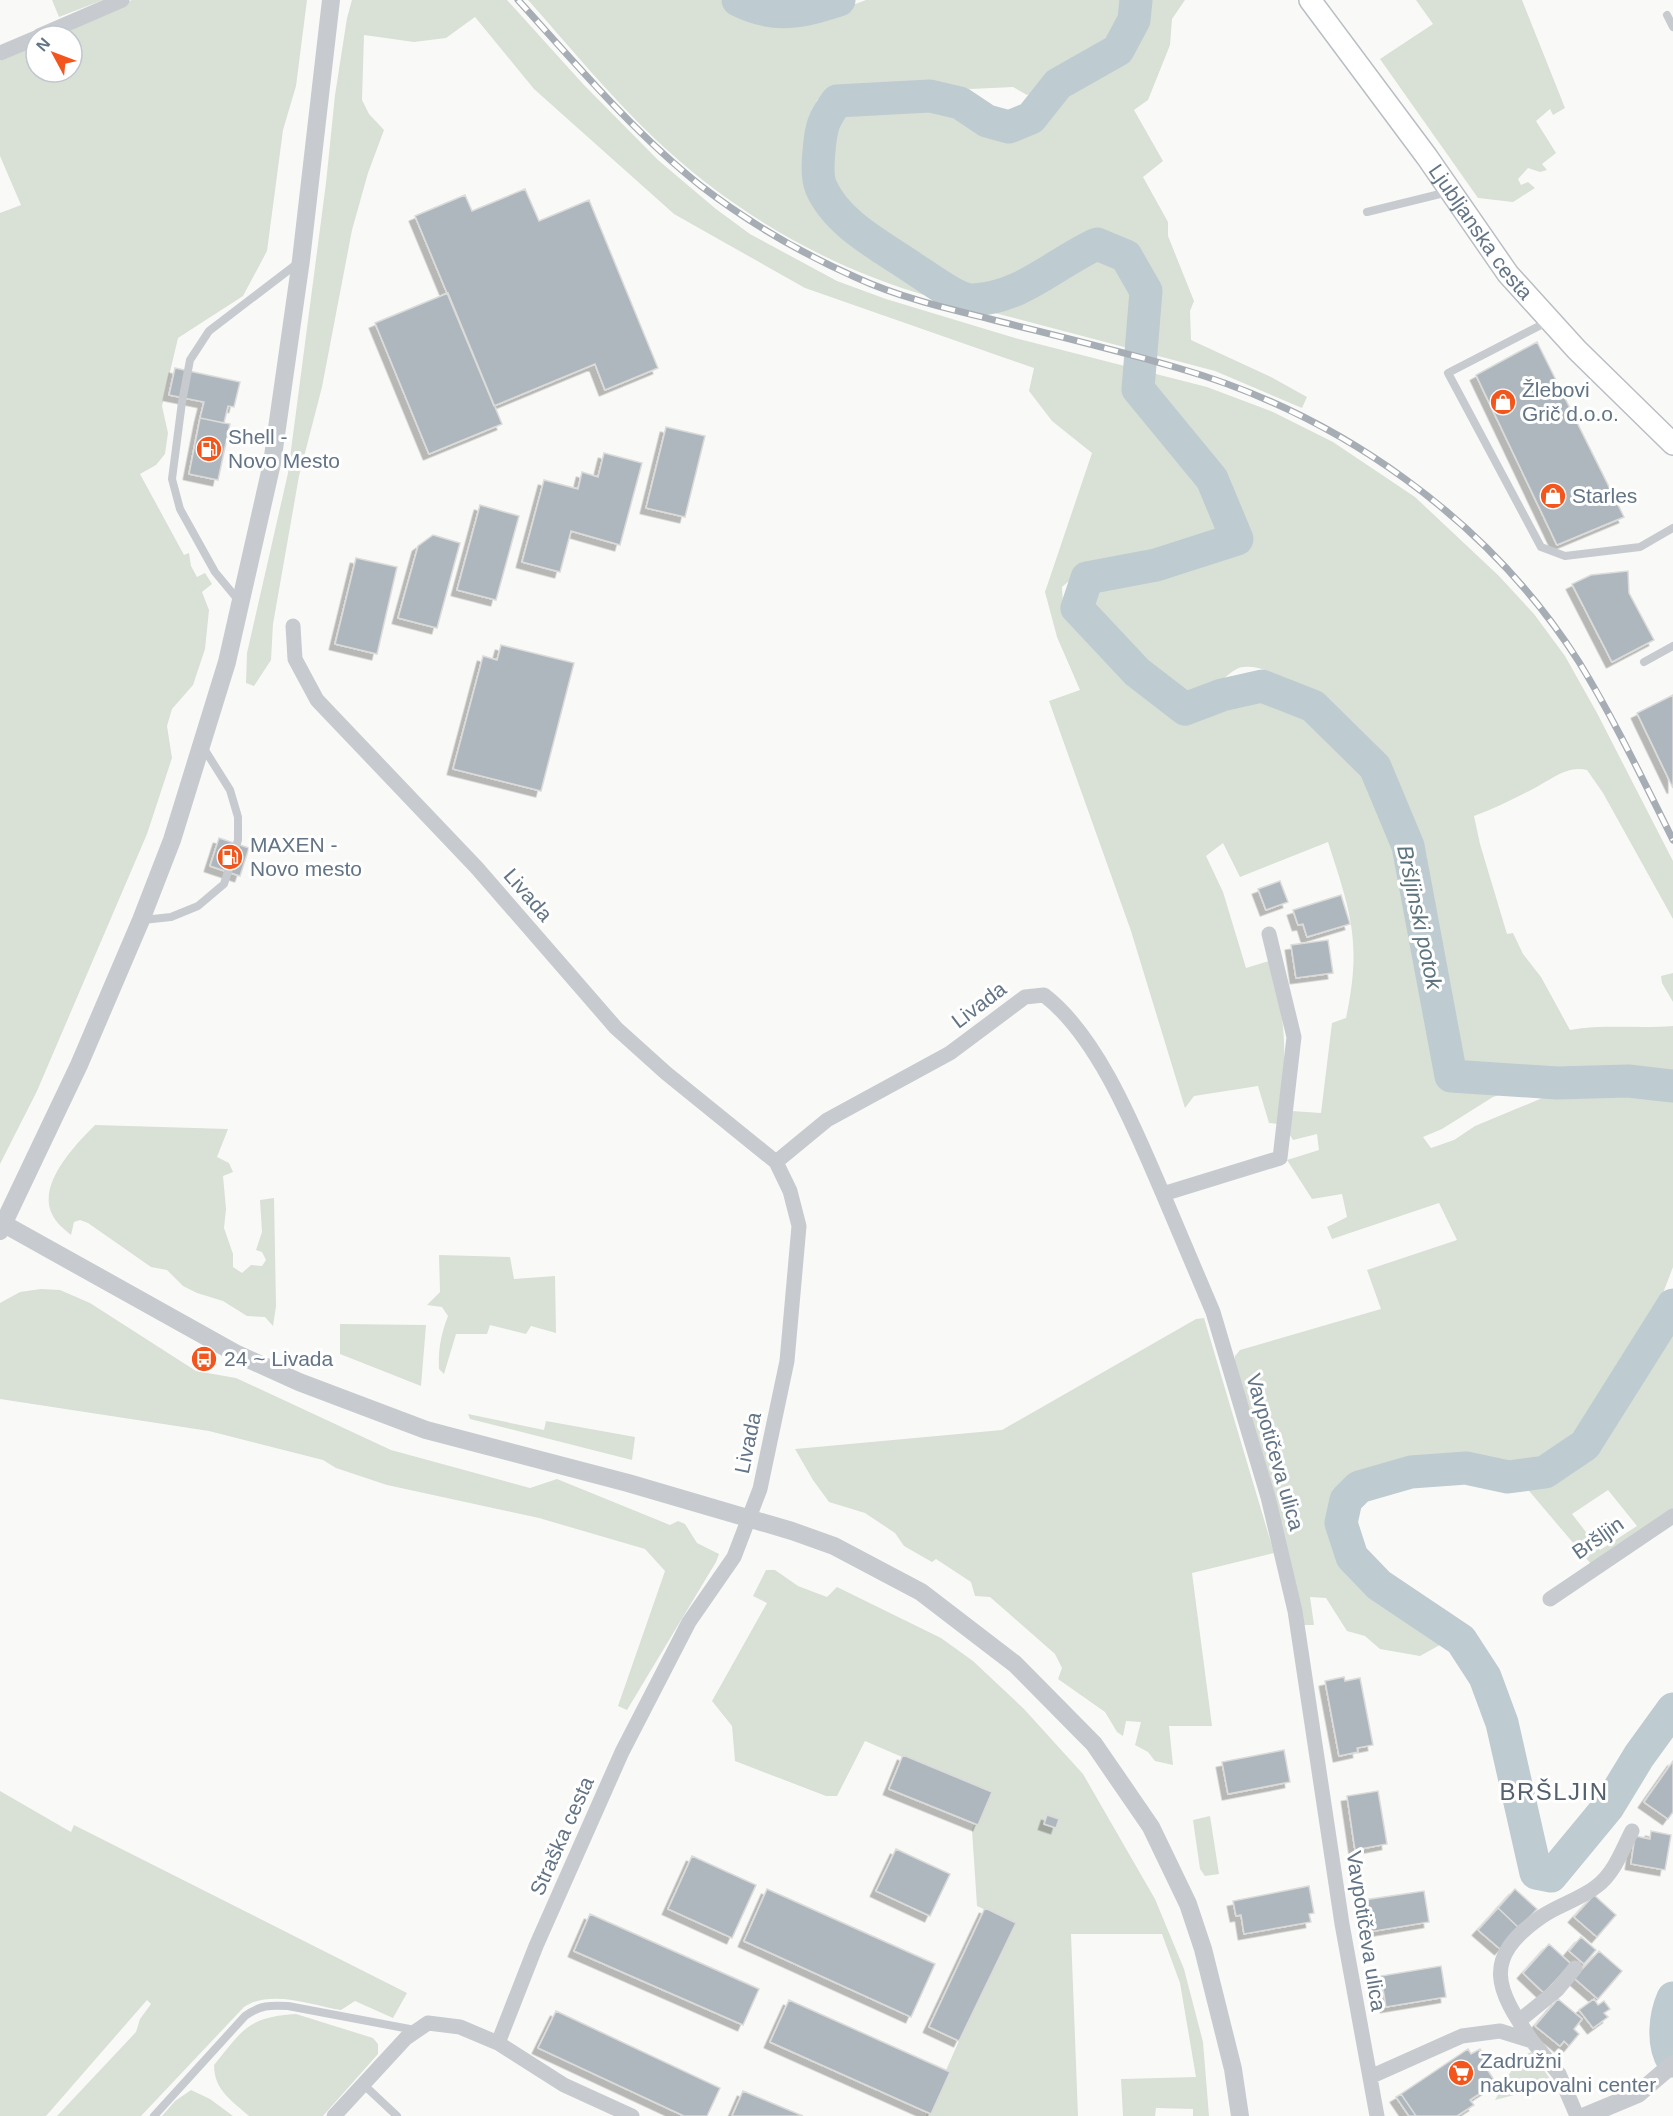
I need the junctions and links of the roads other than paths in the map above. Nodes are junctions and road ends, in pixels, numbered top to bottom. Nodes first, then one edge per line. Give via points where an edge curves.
1 (122, 0) edge
2 (331, 0) edge
3 (1310, 0) edge
4 (1667, 15) dead end
5 (68, 24) edge
6 (1673, 27) edge
7 (24, 43) edge
8 (0, 53) edge
9 (1450, 191) junction
10 (1367, 212) dead end
11 (301, 260) junction
12 (1549, 321) junction
13 (1673, 444) edge
14 (1673, 528) edge
15 (242, 604) junction
16 (292, 627) dead end
17 (1673, 646) edge
18 (1644, 662) dead end
19 (202, 746) junction
20 (141, 920) junction
21 (1269, 933) dead end
22 (776, 1162) junction
23 (1163, 1194) junction
24 (2, 1228) edge
25 (1673, 1516) edge
26 (748, 1519) junction
27 (1550, 1599) dead end
28 (1632, 1831) dead end
29 (1575, 1968) dead end
30 (1519, 2021) junction
31 (415, 2030) junction
32 (1532, 2040) junction
33 (498, 2043) junction
34 (1673, 2064) edge
35 (1370, 2077) junction
36 (364, 2085) junction
37 (154, 2116) edge
38 (334, 2116) edge
39 (397, 2116) edge
40 (632, 2116) edge
41 (1240, 2116) edge
42 (1377, 2116) edge
43 (1577, 2116) edge
44 (1585, 2116) edge

1 - 5 street
2 - 11 street
3 - 9 main road, Ljubljanska cesta
4 - 6 lane
7 - 8 street
9 - 10 lane
9 - 12 main road, Ljubljanska cesta via 1508,274
11 - 15 street via 272,463
11 - 15 lane via 209,331 190,360 182,402 172,479 180,509 215,572
12 - 13 main road, Ljubljanska cesta
12 - 14 lane via 1448,373 1541,547 1565,556 1640,547
15 - 19 street
16 - 22 street, Livada via 294,659 316,700 477,868 616,1028
17 - 18 lane
19 - 20 street
19 - 20 lane via 230,790 238,818 238,840 224,884 198,906 171,917
20 - 24 street via 79,1065
21 - 23 street via 1294,1037 1280,1158
22 - 23 street, Livada via 827,1120 950,1053 1025,997 1044,995 1064,1010 1093,1053 1133,1125
22 - 26 street, Livada via 790,1191 799,1226 797,1260 787,1361 760,1489
23 - 35 street, Vavpotičeva ulica via 1213,1312 1268,1497 1295,1611 1342,1924
24 - 26 street via 299,1382 426,1430
25 - 27 street, Bršljin
26 - 33 street, Straška cesta via 734,1557 689,1622 622,1752 536,1946
26 - 41 street via 834,1546 921,1592 1015,1664 1094,1744 1151,1827 1188,1904 1233,2069
28 - 30 street via 1612,1870 1597,1886 1540,1918 1508,1948 1499,1965 1500,1981
29 - 30 street via 1557,1990
30 - 32 street
31 - 33 street via 428,2023 460,2027
31 - 36 street
31 - 37 lane via 288,2006 256,2008
32 - 35 street via 1500,2031 1461,2036
32 - 43 street via 1559,2074
33 - 40 street via 564,2085
34 - 44 street via 1624,2102
35 - 42 street, Vavpotičeva ulica
36 - 38 street
36 - 39 lane

